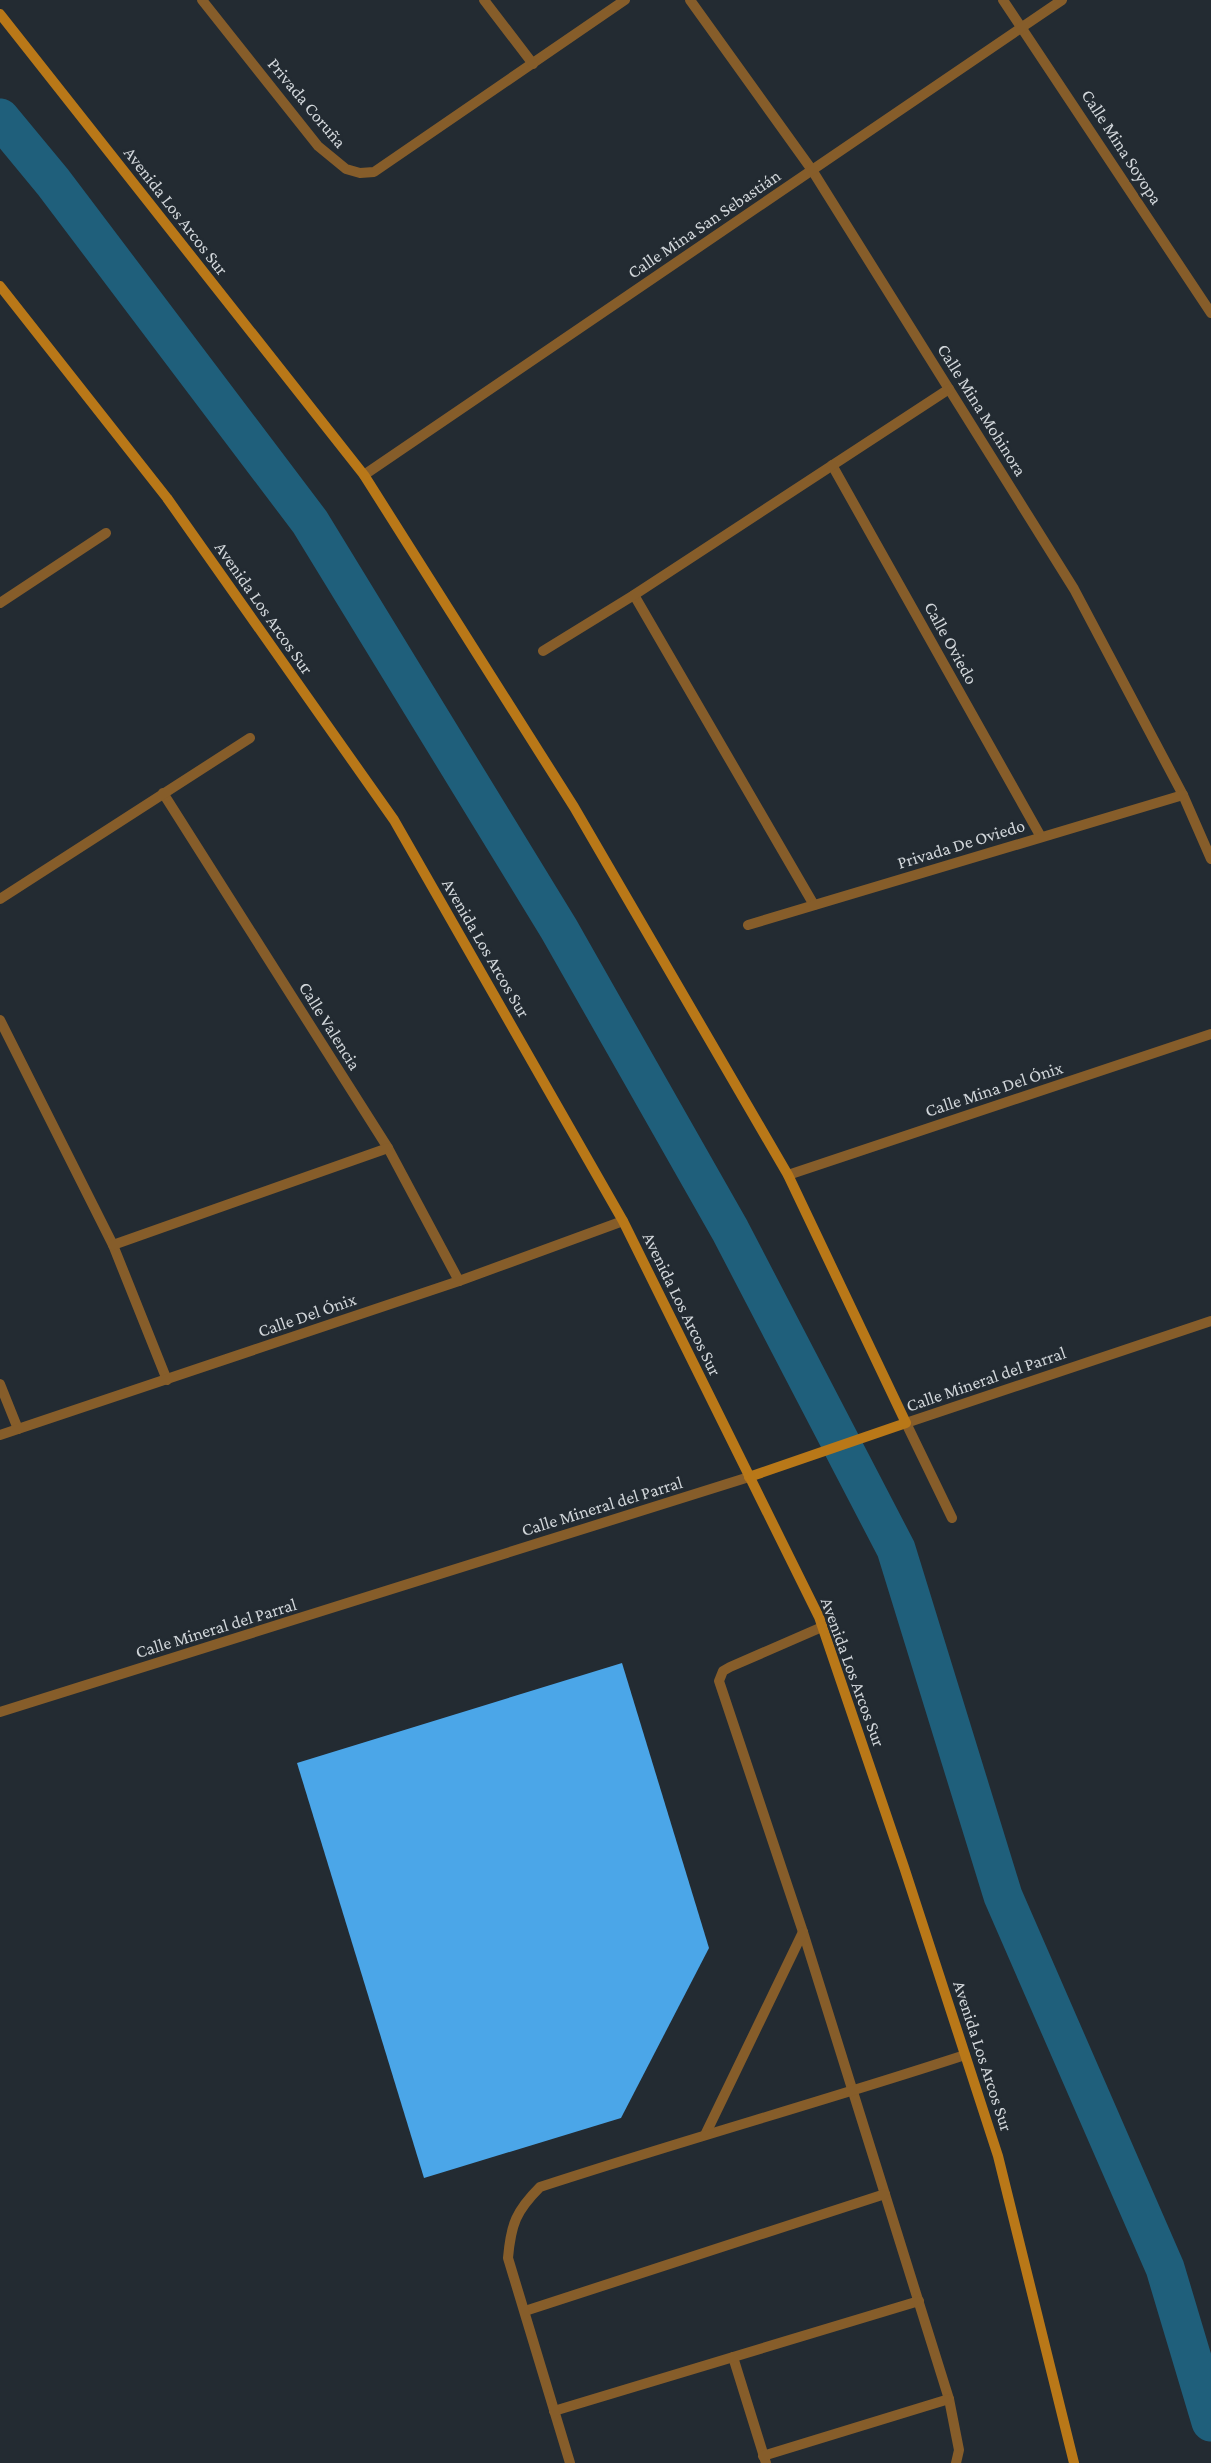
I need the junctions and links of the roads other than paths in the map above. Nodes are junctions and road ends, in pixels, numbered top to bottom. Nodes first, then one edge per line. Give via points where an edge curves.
1 (202, 0) edge
2 (484, 0) edge
3 (625, 0) edge
4 (690, 0) edge
5 (1004, 0) edge
6 (1062, 0) edge
7 (0, 14) edge
8 (1023, 26) junction
9 (533, 64) junction
10 (812, 170) junction
11 (0, 286) edge
12 (1211, 313) edge
13 (949, 389) junction
14 (832, 464) junction
15 (364, 475) junction
16 (106, 533) dead end
17 (634, 596) junction
18 (0, 602) edge
19 (543, 651) dead end
20 (250, 738) dead end
21 (163, 794) junction
22 (1183, 794) junction
23 (1041, 837) junction
24 (1211, 859) edge
25 (0, 899) edge
26 (814, 905) junction
27 (748, 925) dead end
28 (0, 1020) edge
29 (1211, 1034) edge
30 (388, 1148) junction
31 (788, 1175) junction
32 (623, 1221) junction
33 (112, 1245) junction
34 (459, 1281) junction
35 (1211, 1321) edge
36 (167, 1380) junction
37 (0, 1384) edge
38 (906, 1424) junction
39 (18, 1429) junction
40 (0, 1435) edge
41 (749, 1477) junction
42 (952, 1518) dead end
43 (822, 1627) junction
44 (0, 1712) edge
45 (803, 1932) junction
46 (965, 2054) junction
47 (852, 2092) junction
48 (706, 2134) junction
49 (885, 2194) junction
50 (918, 2301) junction
51 (525, 2311) junction
52 (733, 2357) junction
53 (949, 2399) junction
54 (554, 2411) junction
55 (764, 2459) edge
56 (570, 2463) edge
57 (956, 2463) edge
58 (1074, 2463) edge

1 - 9 street, Privada Coruña via 318,146 346,170 360,173 374,172
2 - 9 street
3 - 9 street, Privada Coruña
4 - 10 street, Calle Mina Mohinora
5 - 8 street, Calle Mina Soyopa
6 - 8 street, Calle Mina San Sebastián
7 - 15 street, Avenida Los Arcos Sur
8 - 10 street, Calle Mina San Sebastián
8 - 12 street, Calle Mina Soyopa
10 - 13 street, Calle Mina Mohinora
10 - 15 street, Calle Mina San Sebastián
11 - 32 street, Avenida Los Arcos Sur via 167,498 394,820
13 - 14 street
13 - 22 street, Calle Mina Mohinora via 1074,590
14 - 17 street
14 - 23 street, Calle Oviedo
15 - 31 street, Avenida Los Arcos Sur via 574,807
16 - 18 street
17 - 19 street
17 - 26 street
20 - 21 street
21 - 25 street
21 - 30 street, Calle Valencia
22 - 23 street, Privada De Oviedo
22 - 24 street, Calle Mina Mohinora
23 - 26 street, Privada De Oviedo
26 - 27 street, Privada De Oviedo
28 - 33 street
29 - 31 street, Calle Mina Del Ónix
30 - 33 street
30 - 34 street, Calle Valencia
31 - 38 street, Avenida Los Arcos Sur
32 - 34 street, Calle Del Ónix
32 - 41 street, Avenida Los Arcos Sur
33 - 36 street
34 - 36 street, Calle Del Ónix
35 - 38 street, Calle Mineral del Parral
36 - 39 street, Calle Del Ónix
37 - 39 street
38 - 41 street, Calle Mineral del Parral
38 - 42 street, Avenida Los Arcos Sur
39 - 40 street, Calle Del Ónix
41 - 43 street, Avenida Los Arcos Sur
41 - 44 street, Calle Mineral del Parral
43 - 45 street via 730,1667 723,1671 719,1681
43 - 46 street, Avenida Los Arcos Sur
45 - 47 street
45 - 48 street
46 - 47 street
46 - 58 street, Avenida Los Arcos Sur via 998,2156
47 - 48 street
47 - 49 street
48 - 51 street via 540,2187 521,2205 510,2234 508,2258
49 - 50 street
49 - 51 street
50 - 52 street
50 - 53 street
51 - 54 street
52 - 54 street
52 - 55 street
53 - 55 street
53 - 57 street via 959,2450
54 - 56 street

